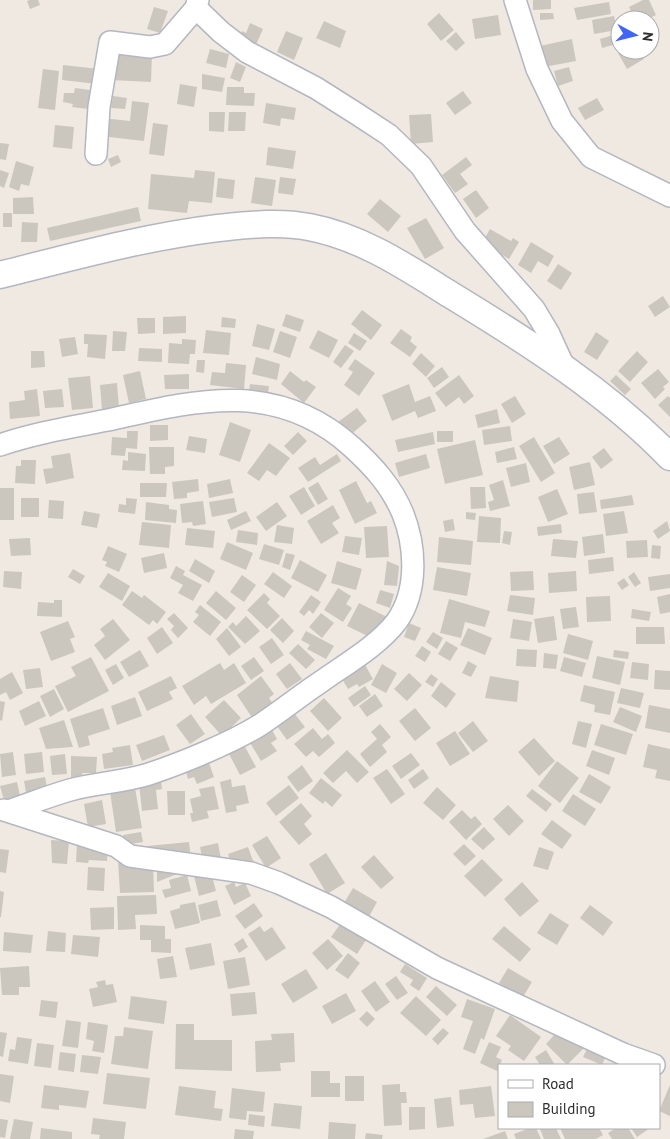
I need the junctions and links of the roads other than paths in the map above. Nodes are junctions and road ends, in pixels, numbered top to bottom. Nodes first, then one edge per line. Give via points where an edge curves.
1 (515, 0) edge
2 (197, 4) edge
3 (96, 154) dead end
4 (670, 196) edge
5 (0, 275) edge
6 (564, 369) junction
7 (0, 445) edge
8 (670, 457) edge
9 (4, 811) edge
10 (651, 1064) edge

1 - 4 street via 537,69 562,121 590,157
2 - 3 street via 165,44 150,47 110,42 99,107
2 - 6 street via 220,32 247,52 316,88 357,114 422,166 464,231 534,308
5 - 6 street via 184,232 254,224 308,227 349,238 381,252 502,326
6 - 8 street via 610,403
7 - 9 street via 172,406 209,401 249,401 285,406 314,418 341,436 371,464 395,494 408,525 413,560 412,586 397,621 364,652 258,726 149,774 70,790
9 - 10 street via 116,846 130,856 251,873 279,883 332,907 437,968

